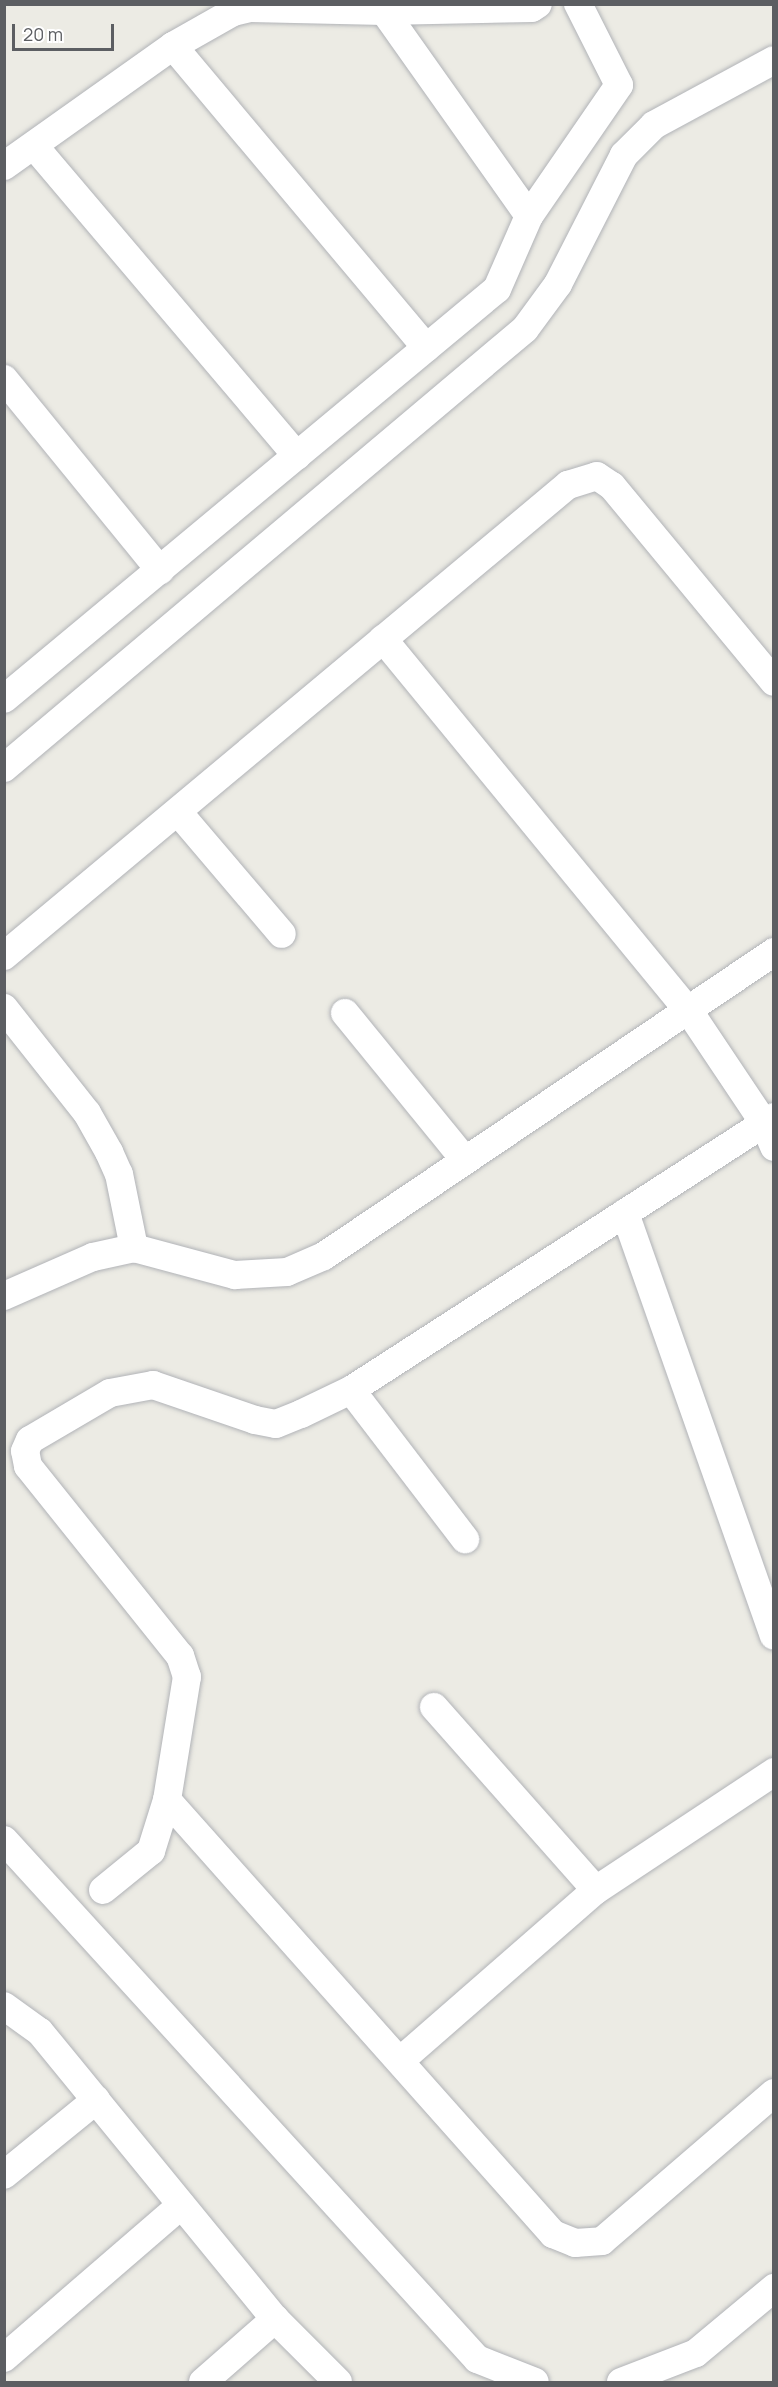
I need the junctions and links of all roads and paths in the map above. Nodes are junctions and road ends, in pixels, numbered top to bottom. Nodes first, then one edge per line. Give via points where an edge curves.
1 (538, 4) edge
2 (578, 4) edge
3 (384, 11) junction
4 (173, 46) junction
5 (774, 60) edge
6 (35, 147) junction
7 (4, 166) edge
8 (529, 216) junction
9 (426, 348) junction
10 (4, 379) edge
11 (297, 456) junction
12 (160, 570) junction
13 (383, 639) junction
14 (774, 682) edge
15 (4, 699) edge
16 (4, 768) edge
17 (178, 812) junction
18 (282, 934) dead end
19 (774, 952) edge
20 (4, 956) edge
21 (4, 1008) edge
22 (689, 1011) junction
23 (345, 1013) dead end
24 (771, 1129) edge
25 (465, 1161) junction
26 (625, 1213) junction
27 (134, 1248) junction
28 (4, 1296) edge
29 (351, 1390) junction
30 (465, 1539) dead end
31 (774, 1635) edge
32 (434, 1707) dead end
33 (774, 1772) edge
34 (167, 1800) junction
35 (10, 1855) edge
36 (103, 1890) dead end
37 (596, 1890) junction
38 (4, 2006) edge
39 (401, 2060) junction
40 (774, 2093) edge
41 (96, 2100) junction
42 (4, 2175) edge
43 (182, 2205) junction
44 (774, 2288) edge
45 (275, 2319) junction
46 (4, 2358) edge
47 (203, 2382) edge
48 (338, 2382) edge
49 (535, 2382) edge
50 (621, 2382) edge

1 - 3 street via 532,8
2 - 8 street via 619,85
3 - 4 street via 250,8 232,12
3 - 8 street
4 - 6 street
4 - 9 street
5 - 16 street via 654,125 624,155 558,284 525,329
6 - 7 street
6 - 11 street
8 - 9 street via 497,289
9 - 11 street
10 - 12 street
11 - 12 street
12 - 15 street
13 - 14 street via 568,484 597,476 612,486
13 - 17 street
13 - 22 street
17 - 18 street
17 - 20 street
19 - 22 street
21 - 27 street via 87,1113 109,1152 119,1174
22 - 24 street
22 - 25 street
23 - 25 street
24 - 26 street
25 - 27 street via 324,1256 287,1272 235,1275
26 - 29 street
26 - 31 street
27 - 28 street via 93,1257
29 - 30 street
29 - 34 street via 276,1424 153,1384 129,1387 110,1393 30,1440 25,1451 28,1466 180,1656 187,1677
32 - 37 street
33 - 37 street
34 - 36 street via 151,1851
34 - 39 street
35 - 49 street via 477,2360
37 - 39 street
38 - 41 street via 40,2032
39 - 40 street via 553,2234 575,2243 602,2241
41 - 42 street
41 - 43 street
43 - 45 street
43 - 46 street
44 - 50 street via 696,2353
45 - 47 street
45 - 48 street

